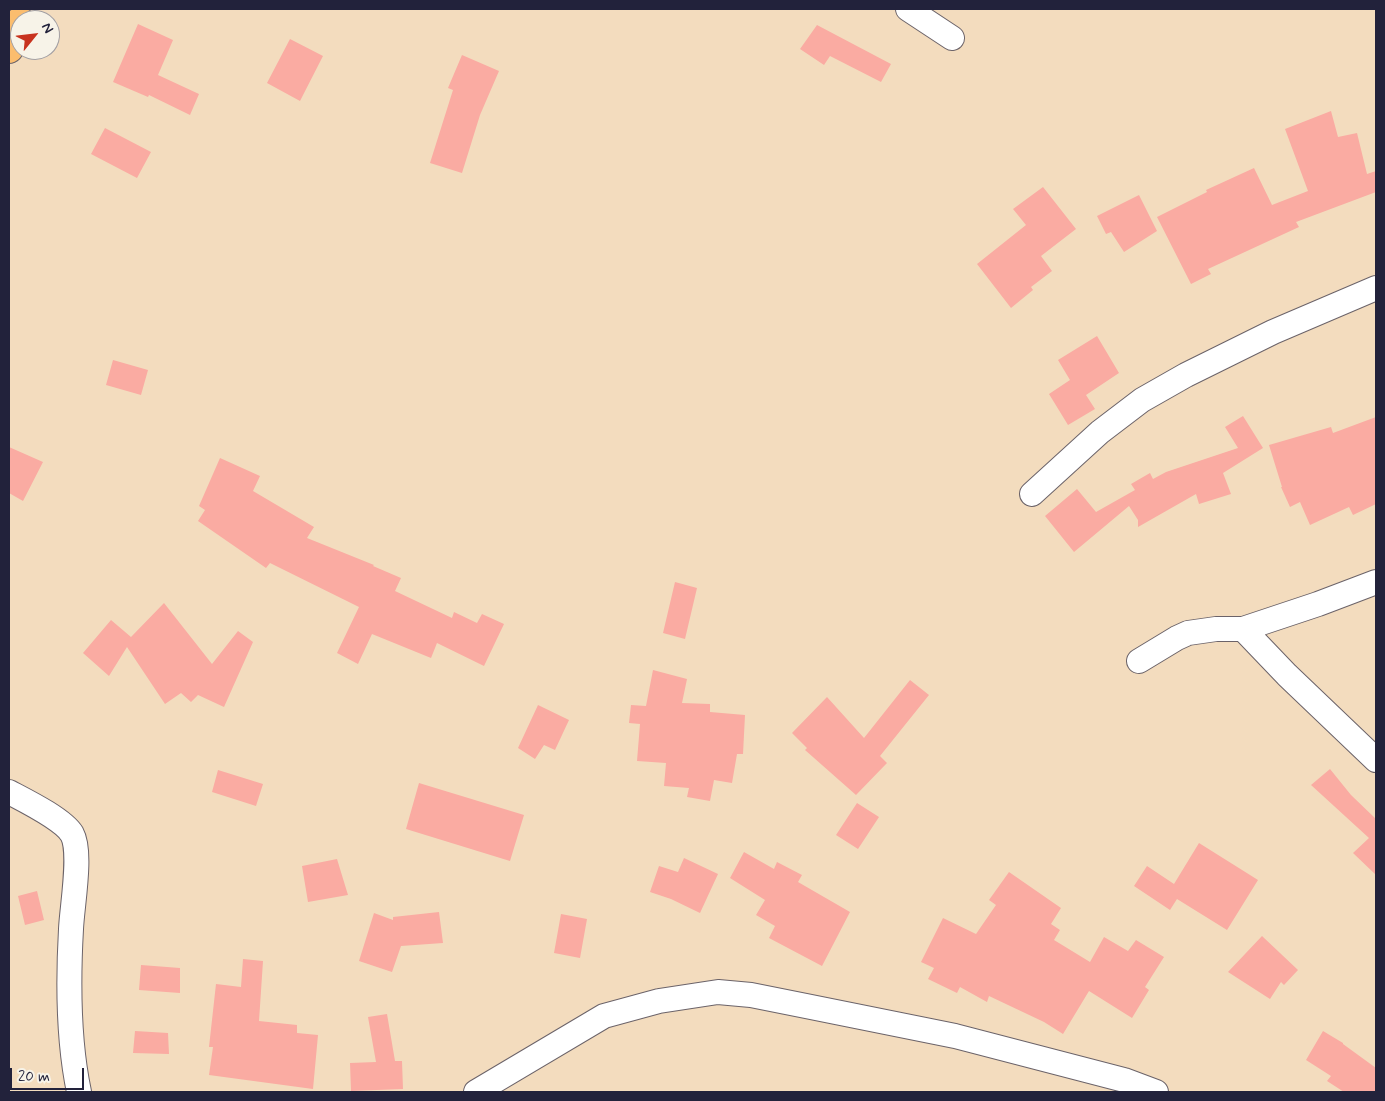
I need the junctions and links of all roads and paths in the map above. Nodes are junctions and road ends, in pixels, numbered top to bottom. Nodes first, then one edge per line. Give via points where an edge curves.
1 (908, 9) edge
2 (952, 38) dead end
3 (1376, 288) edge
4 (1032, 494) dead end
5 (1376, 582) edge
6 (1243, 629) junction
7 (1139, 661) dead end
8 (1376, 760) edge
9 (9, 792) edge
10 (79, 1092) edge
11 (476, 1092) edge
12 (1156, 1092) edge

1 - 2 street
3 - 4 street via 1273,332 1142,400 1100,432
5 - 6 street
6 - 7 street via 1188,633
6 - 8 street
9 - 10 street via 42,809 71,832 74,839 71,996 72,1041
11 - 12 street via 604,1016 659,1001 718,992 955,1036 1124,1080

